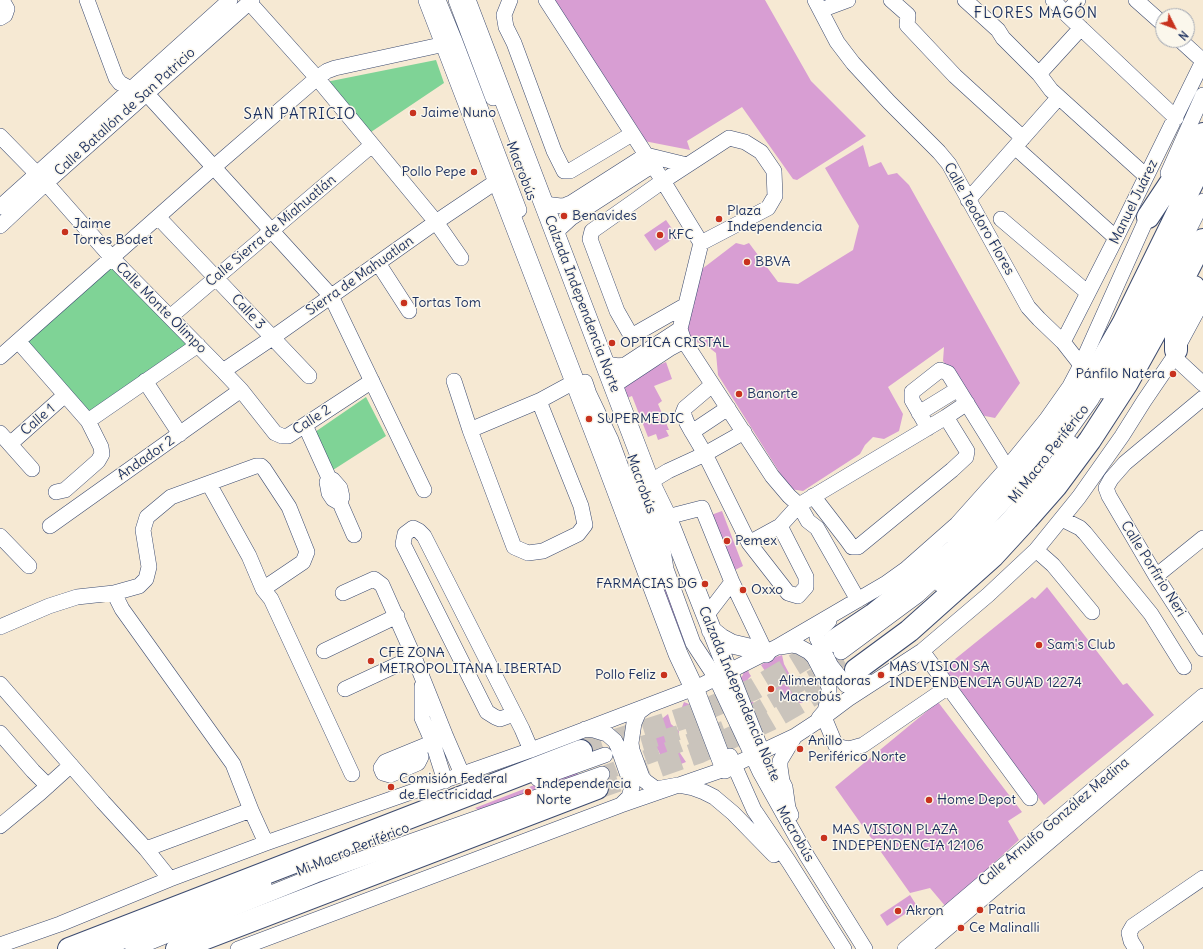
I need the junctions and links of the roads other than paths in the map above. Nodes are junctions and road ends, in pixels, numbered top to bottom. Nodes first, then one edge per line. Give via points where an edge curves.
1 (2, 0) edge
2 (87, 0) edge
3 (230, 0) edge
4 (428, 0) edge
5 (438, 0) edge
6 (456, 0) edge
7 (466, 0) edge
8 (510, 0) edge
9 (546, 0) edge
10 (848, 0) edge
11 (891, 0) edge
12 (965, 0) edge
13 (1053, 0) edge
14 (1078, 0) edge
15 (1136, 0) edge
16 (250, 1) edge
17 (818, 5) edge
18 (1066, 14) junction
19 (1155, 17) edge
20 (0, 18) edge
21 (1081, 28) junction
22 (445, 44) junction
23 (1189, 48) edge
24 (1203, 61) edge
25 (1039, 74) junction
26 (317, 78) junction
27 (131, 89) junction
28 (147, 94) junction
29 (1203, 95) edge
30 (1059, 97) junction
31 (1176, 118) junction
32 (632, 134) junction
33 (1203, 134) edge
34 (0, 136) edge
35 (1019, 142) junction
36 (372, 145) junction
37 (649, 160) junction
38 (1203, 162) edge
39 (688, 165) junction
40 (214, 167) junction
41 (1146, 176) junction
42 (42, 178) junction
43 (497, 181) junction
44 (663, 181) junction
45 (1203, 182) edge
46 (968, 200) junction
47 (1203, 201) edge
48 (544, 204) junction
49 (0, 208) edge
50 (158, 217) junction
51 (1148, 217) junction
52 (1001, 219) dead end
53 (436, 222) junction
54 (0, 226) edge
55 (272, 231) junction
56 (556, 238) junction
57 (1116, 238) junction
58 (1203, 240) edge
59 (701, 243) junction
60 (112, 258) junction
61 (461, 258) dead end
62 (378, 263) junction
63 (1203, 263) edge
64 (216, 278) junction
65 (1088, 293) junction
66 (331, 296) junction
67 (1203, 300) edge
68 (686, 305) junction
69 (409, 311) dead end
70 (170, 317) junction
71 (682, 335) junction
72 (272, 338) junction
73 (18, 341) junction
74 (1063, 342) junction
75 (198, 345) junction
76 (1175, 353) junction
77 (0, 357) edge
78 (606, 364) junction
79 (1081, 365) junction
80 (223, 370) junction
81 (309, 376) dead end
82 (454, 380) dead end
83 (145, 381) junction
84 (372, 381) junction
85 (574, 382) junction
86 (1203, 384) edge
87 (712, 385) junction
88 (613, 386) junction
89 (958, 389) junction
90 (241, 390) junction
91 (65, 395) junction
92 (1203, 398) edge
93 (539, 401) junction
94 (967, 403) junction
95 (728, 408) junction
96 (919, 413) junction
97 (946, 417) junction
98 (88, 421) junction
99 (305, 425) junction
100 (928, 428) junction
101 (470, 430) junction
102 (692, 432) junction
103 (744, 432) junction
104 (180, 434) junction
105 (5, 439) edge
106 (705, 454) junction
107 (32, 468) dead end
108 (1007, 468) junction
109 (650, 482) junction
110 (209, 484) junction
111 (424, 490) dead end
112 (56, 492) dead end
113 (813, 496) junction
114 (799, 505) junction
115 (667, 517) junction
116 (1062, 519) junction
117 (50, 526) dead end
118 (780, 526) junction
119 (354, 535) dead end
120 (0, 536) edge
121 (1203, 538) edge
122 (749, 543) junction
123 (1036, 550) junction
124 (29, 566) dead end
125 (1156, 576) junction
126 (732, 582) junction
127 (263, 589) junction
128 (114, 593) junction
129 (343, 593) dead end
130 (850, 604) junction
131 (1092, 612) dead end
132 (397, 616) junction
133 (709, 623) junction
134 (0, 627) edge
135 (1203, 649) edge
136 (772, 650) junction
137 (324, 651) dead end
138 (922, 651) junction
139 (844, 655) junction
140 (414, 657) junction
141 (1184, 667) dead end
142 (722, 675) junction
143 (882, 677) junction
144 (0, 684) edge
145 (698, 686) junction
146 (948, 686) junction
147 (344, 690) dead end
148 (1203, 696) edge
149 (650, 704) junction
150 (1203, 711) edge
151 (514, 714) junction
152 (819, 720) junction
153 (585, 729) junction
154 (0, 733) edge
155 (795, 736) junction
156 (439, 740) junction
157 (418, 749) dead end
158 (531, 750) junction
159 (581, 751) tunnel mouth
160 (756, 754) junction
161 (605, 755) tunnel mouth
162 (71, 765) junction
163 (729, 767) junction
164 (352, 774) dead end
165 (462, 774) junction
166 (445, 781) junction
167 (600, 781) joint
168 (678, 785) junction
169 (48, 786) junction
170 (1030, 798) dead end
171 (621, 805) junction
172 (251, 810) junction
173 (791, 815) junction
174 (0, 826) edge
175 (266, 843) junction
176 (146, 849) junction
177 (774, 855) junction
178 (1203, 878) edge
179 (170, 880) junction
180 (0, 945) edge
181 (69, 949) edge
182 (103, 949) edge
183 (133, 949) edge
184 (177, 949) edge
185 (238, 949) edge
186 (834, 949) edge
187 (844, 949) edge
188 (865, 949) edge
189 (874, 949) edge
190 (905, 949) edge
191 (923, 949) edge
192 (1136, 949) edge

1 - 20 street via 7,9 5,15
2 - 27 street via 116,78
3 - 27 street, Calle Batallón de San Patricio
4 - 22 main road
5 - 145 street, Macrobús via 589,394 611,440 649,543 654,574
6 - 142 street, Macrobús via 623,433 661,538 666,569 693,643
7 - 48 main road, Calzada Independencia Norte
8 - 32 street via 504,15 506,27 554,151 564,170 570,171
9 - 32 street
10 - 17 street
11 - 35 street via 908,15 907,25
12 - 25 street via 998,30
13 - 18 street
14 - 18 street
15 - 19 street
16 - 26 street
16 - 28 street, Calle Batallón de San Patricio
17 - 46 street, Calle Teodoro Flores via 837,42 853,63 939,152 949,164
18 - 21 street
21 - 25 street
21 - 31 street
22 - 26 street via 335,68
22 - 43 main road
23 - 24 street
24 - 31 street, Manuel Juárez
25 - 30 street via 1050,90
26 - 36 street
26 - 40 street
27 - 28 street
27 - 42 street, Calle Batallón de San Patricio
28 - 40 street
28 - 42 street, Calle Batallón de San Patricio
29 - 51 street
30 - 35 street
30 - 41 street
31 - 41 street, Manuel Juárez
32 - 37 street
33 - 51 highway
34 - 42 street, Calle Monte Olimpo
35 - 46 street
35 - 57 street
36 - 53 street
36 - 55 street, Calle Sierra de Miahuatlán
37 - 39 street
37 - 44 street
37 - 48 street via 571,203 561,206
37 - 56 street via 571,218 559,229
38 - 139 highway via 1123,324 1060,426 991,512 955,550 873,615
39 - 44 street
39 - 59 street via 729,138 745,142 760,152 774,171 775,196 768,208
40 - 50 street
40 - 55 street
41 - 57 street, Manuel Juárez
42 - 49 street, Calle Batallón de San Patricio
42 - 54 street, Calle Batallón de San Patricio
42 - 60 street, Calle Monte Olimpo
43 - 53 street, Sierra de Mahuatlan
43 - 85 main road
44 - 59 street
44 - 68 street via 592,231 590,239 617,311 629,332 635,334
45 - 139 street, Mi Macro Periférico via 1128,334 1091,400 1040,471 983,534 918,595
46 - 74 street, Calle Teodoro Flores via 1028,307
47 - 139 street, Mi Macro Periférico via 1113,378 1048,474 1005,523 923,599 884,631
48 - 56 main road, Calzada Independencia Norte
50 - 60 street
50 - 64 street, Calle 3
51 - 79 street
52 - 65 street
53 - 61 street
53 - 62 street, Sierra de Mahuatlan
55 - 64 street, Calle Sierra de Miahuatlán
55 - 66 street
56 - 78 main road, Calzada Independencia Norte
57 - 65 street, Manuel Juárez
58 - 139 highway via 1127,384 1056,486 993,556 909,631
59 - 68 street
60 - 70 street, Calle Monte Olimpo
60 - 73 street
62 - 66 street, Sierra de Mahuatlan
62 - 69 street
63 - 76 highway via 1176,331
64 - 70 street, Calle Sierra de Miahuatlán
64 - 72 street, Calle 3
65 - 74 street, Manuel Juárez
66 - 72 street, Sierra de Mahuatlan
66 - 84 street
67 - 76 street
68 - 71 street
70 - 75 street, Calle Monte Olimpo
71 - 78 street via 625,365
71 - 87 street
71 - 88 street via 658,356
72 - 80 street, Sierra de Mahuatlan
72 - 81 street, Calle 3
73 - 77 street
73 - 91 street
74 - 79 street, Calle Teodoro Flores
75 - 80 street, Calle Monte Olimpo
75 - 83 street
76 - 86 street
76 - 116 street via 1122,436
78 - 88 main road, Calzada Independencia Norte
79 - 108 street via 1046,420
80 - 90 street, Calle Monte Olimpo
82 - 101 street
83 - 98 street
83 - 104 street
84 - 99 street, Calle 2
84 - 111 street via 397,433 398,449 409,457
85 - 93 street
85 - 145 main road via 676,646
87 - 95 street
87 - 102 street via 685,408 683,413
88 - 109 main road, Calzada Independencia Norte
89 - 94 street
89 - 96 street
89 - 96 street via 948,373 940,370 912,392 912,400
90 - 99 street, Calle 2 via 275,433 288,436
90 - 104 street, Andador 2
91 - 98 street
91 - 105 street, Calle 1
92 - 125 street, Calle Porfirio Neri via 1125,463 1106,488
93 - 101 street
93 - 101 street via 581,506 585,525 578,534 543,551 528,553 514,547
94 - 97 street
94 - 108 street
95 - 102 street
95 - 103 street
96 - 100 street
97 - 100 street
97 - 113 street via 967,451 966,457 858,546 852,547
98 - 112 street via 102,454 98,461 65,490
99 - 119 street via 329,478 329,493 333,499 340,502
100 - 113 street
102 - 106 street
103 - 106 street
103 - 114 street via 772,476
104 - 117 street, Andador 2
105 - 107 street
106 - 109 street
106 - 122 street
108 - 130 street via 957,524 927,551 890,581
109 - 115 main road, Calzada Independencia Norte
110 - 127 street via 249,556
110 - 127 street via 261,466 289,507 307,552 303,562
110 - 128 street via 171,498 147,517 143,530 149,567 146,579 140,586
113 - 114 street
114 - 118 street
114 - 130 street via 808,521 817,528
115 - 126 street via 702,508
115 - 133 main road, Calzada Independencia Norte
116 - 123 street
116 - 141 street via 1080,528 1090,538 1151,614
118 - 122 street
118 - 122 street via 806,577 806,587 798,596 788,592
120 - 124 street
121 - 125 street
123 - 131 street via 1053,565
123 - 138 street
125 - 135 street, Calle Porfirio Neri
126 - 133 street
126 - 136 street
127 - 164 street via 271,599
128 - 134 street via 77,597 48,606
128 - 172 street via 126,615 233,764
129 - 132 street via 374,579 382,585
130 - 136 street
130 - 143 street via 818,632 817,638 831,666 846,685 856,686
132 - 137 street
132 - 140 street
133 - 136 main road via 721,638 732,644 762,651
133 - 142 main road, Calzada Independencia Norte
136 - 142 street
136 - 152 street via 792,645 804,648 814,657 827,682 830,696
138 - 143 street
138 - 146 street
140 - 147 street
140 - 156 street
142 - 145 street
142 - 160 main road, Calzada Independencia Norte
143 - 152 street
144 - 162 street
145 - 149 street
145 - 163 main road
146 - 152 street via 863,745 849,749 836,746
146 - 170 street
148 - 190 street, Calle Arnulfo González Medina
149 - 153 street
149 - 168 street via 640,712 634,723 632,750 642,777 648,784 656,789
150 - 191 street, Calle Arnulfo González Medina
151 - 151 street via 424,536 413,528 405,534 403,544 487,712 500,719
151 - 158 street
152 - 155 street
153 - 158 street
153 - 171 street via 607,734 616,741 632,787 630,798
154 - 169 street
155 - 160 street
155 - 173 street via 780,761 782,781
156 - 157 street
156 - 165 street
156 - 166 street
158 - 165 street
159 - 181 highway
160 - 163 street
160 - 173 street, Calzada Independencia Norte
160 - 188 street, Macrobús via 760,772 807,856
161 - 182 street, Mi Macro Periférico via 471,803
162 - 169 street
162 - 176 street
163 - 168 street
163 - 177 street
163 - 187 street, Macrobús
165 - 166 street
166 - 175 street
167 - 183 street, Mi Macro Periférico via 316,875
167 - 184 highway
168 - 171 street
168 - 177 street via 714,797
169 - 174 street
171 - 185 street
172 - 175 street
172 - 176 street
173 - 189 street, Calzada Independencia Norte
175 - 179 street
176 - 179 street
177 - 186 street
178 - 192 street via 1133,926 1129,933
179 - 180 street

